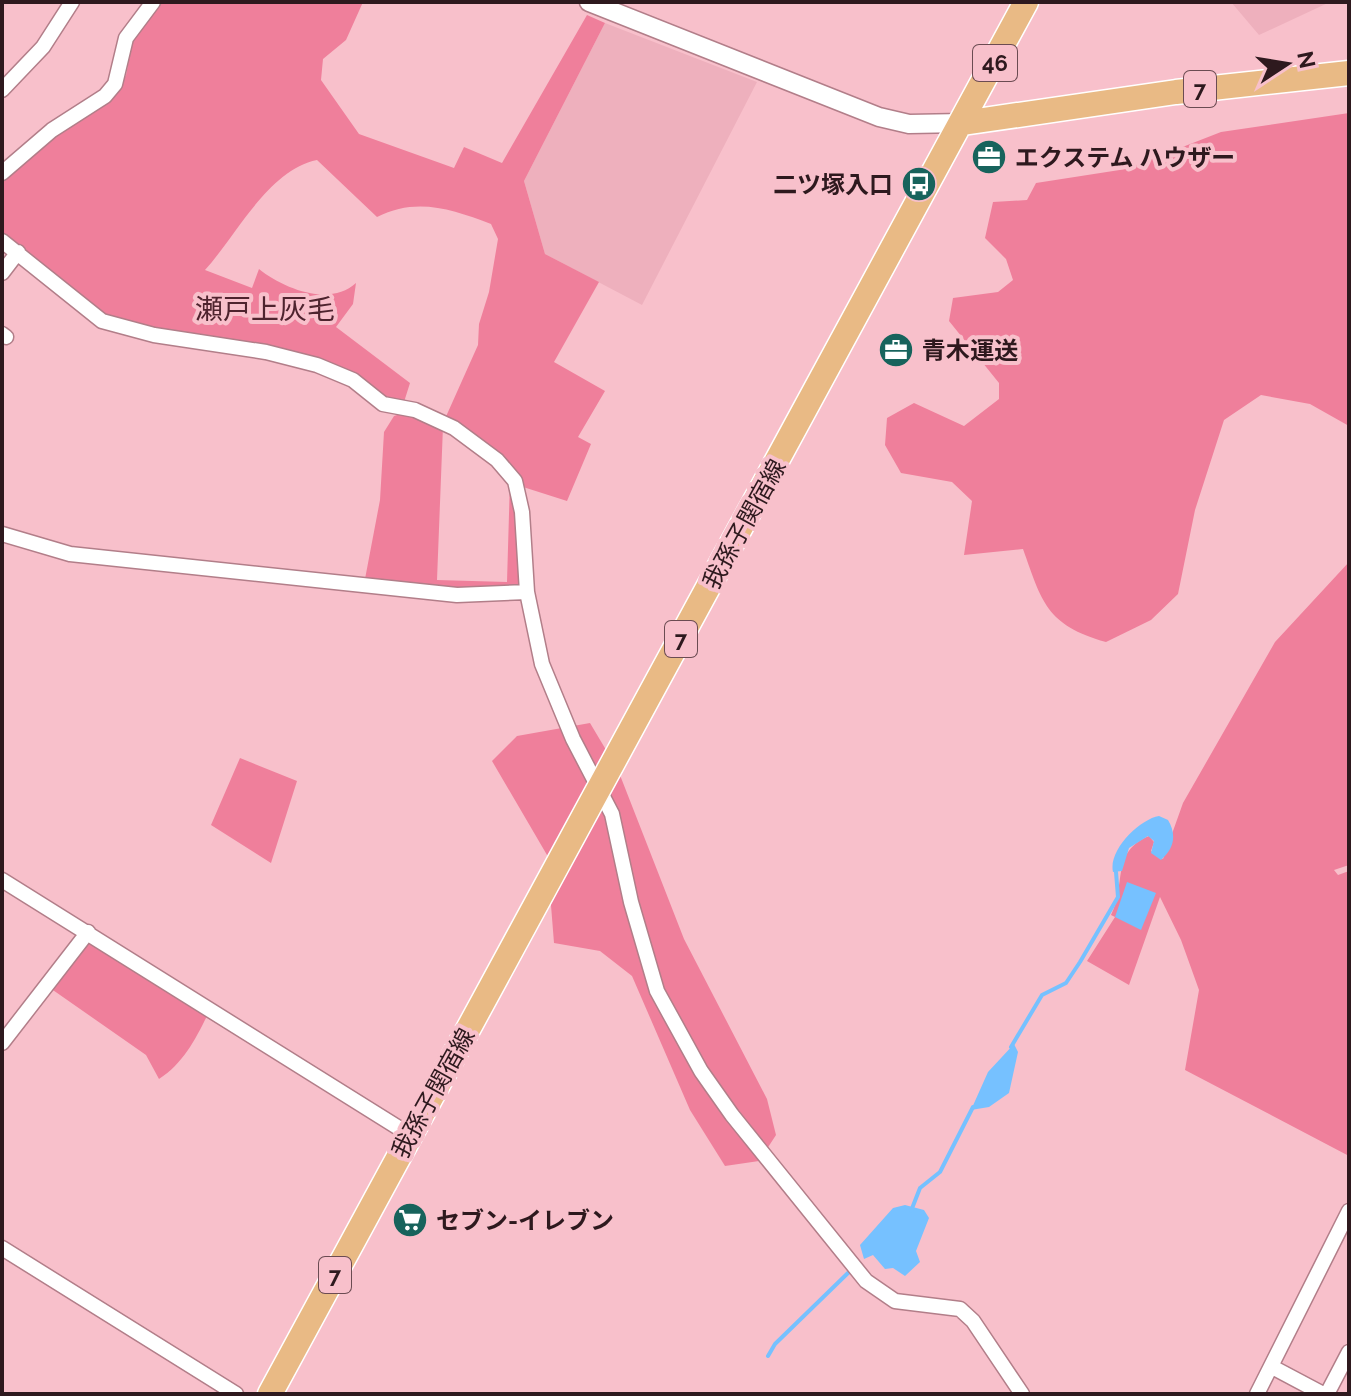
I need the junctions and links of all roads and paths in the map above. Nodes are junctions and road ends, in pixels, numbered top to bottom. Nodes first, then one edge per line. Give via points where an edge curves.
1 (72, 2) edge
2 (153, 2) edge
3 (589, 2) edge
4 (1026, 2) edge
5 (1349, 73) edge
6 (2, 90) edge
7 (963, 123) junction
8 (2, 173) edge
9 (2, 241) edge
10 (18, 252) junction
11 (2, 273) edge
12 (2, 534) edge
13 (527, 592) junction
14 (601, 788) junction
15 (2, 880) edge
16 (88, 932) junction
17 (2, 1043) edge
18 (410, 1135) junction
19 (1349, 1211) edge
20 (2, 1248) edge
21 (1349, 1352) edge
22 (1272, 1367) junction
23 (236, 1394) edge
24 (270, 1394) edge
25 (1022, 1394) edge
26 (1257, 1394) edge
27 (1325, 1394) edge

1 - 6 street via 43,47
2 - 8 street via 126,38 115,84 105,96 52,130
3 - 7 street via 887,120
4 - 7 main road, 46
5 - 7 main road, 7
7 - 14 main road, 我孫子関宿線 / 7
9 - 10 street
10 - 11 street
10 - 13 street via 102,321 317,365 353,380 383,404 415,410 454,428 497,460 515,481
12 - 13 street via 70,554 457,595
13 - 14 street via 552,692
14 - 18 main road, 我孫子関宿線 / 7
14 - 25 street via 657,991 701,1071 866,1281 895,1301 960,1309
15 - 16 street
16 - 17 street
16 - 18 street
18 - 24 main road, 我孫子関宿線 / 7
19 - 22 street
20 - 23 street
21 - 27 street
22 - 26 street
22 - 27 street

